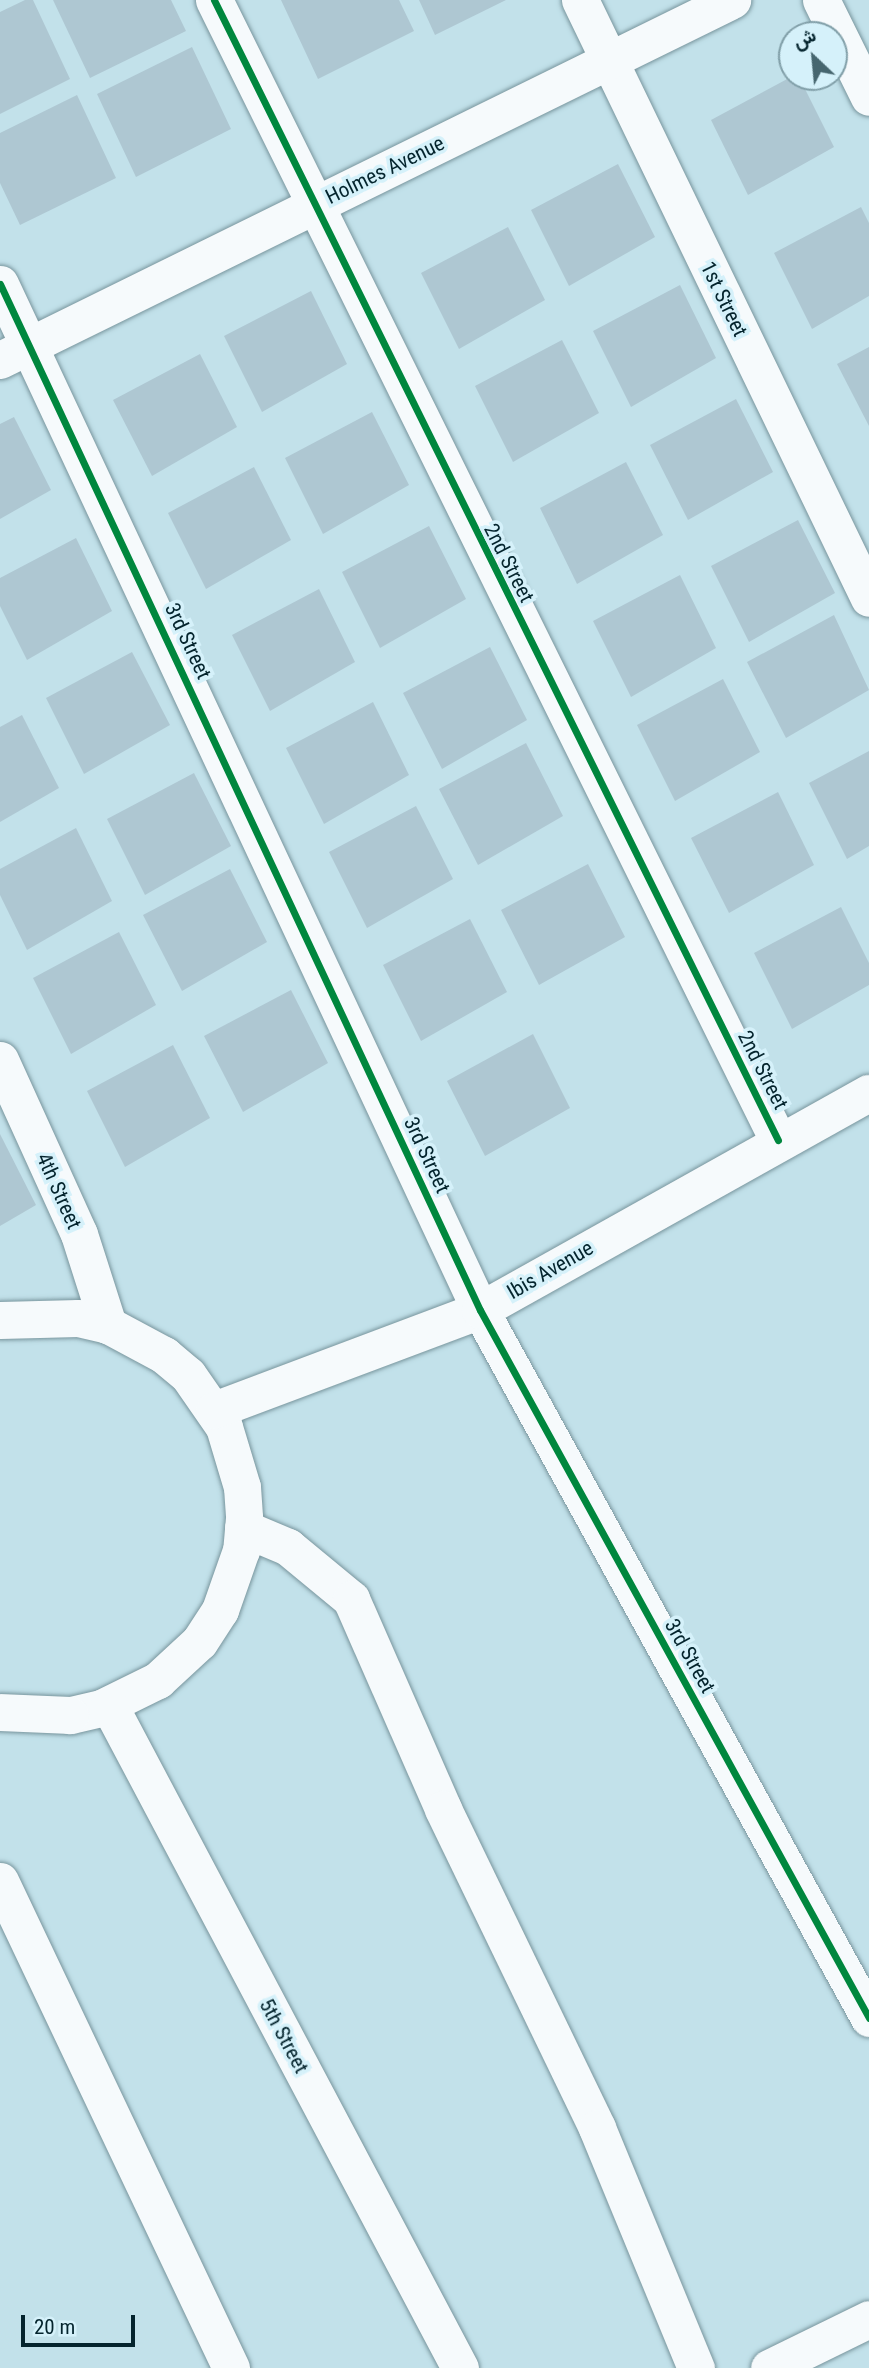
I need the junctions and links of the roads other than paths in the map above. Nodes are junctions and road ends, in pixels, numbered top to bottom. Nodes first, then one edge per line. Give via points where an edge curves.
1 (214, 0) edge
2 (580, 0) edge
3 (732, 0) edge
4 (821, 0) edge
5 (609, 61) junction
6 (869, 97) edge
7 (312, 206) junction
8 (0, 284) edge
9 (15, 352) edge
10 (869, 598) edge
11 (0, 1060) edge
12 (869, 1093) edge
13 (778, 1140) junction
14 (480, 1310) junction
15 (0, 1320) edge
16 (108, 1325) junction
17 (214, 1410) junction
18 (243, 1528) junction
19 (109, 1705) junction
20 (0, 1712) edge
21 (0, 1881) edge
22 (869, 2018) edge
23 (869, 2319) edge
24 (231, 2368) edge
25 (460, 2368) edge
26 (696, 2368) edge
27 (769, 2368) edge

1 - 7 street, 2nd Street
2 - 5 street, 1st Street
3 - 5 street, Holmes Avenue
4 - 6 street
5 - 7 street, Holmes Avenue
5 - 10 street, 1st Street
7 - 9 street, Holmes Avenue
7 - 13 street, 2nd Street
8 - 9 street, 3rd Street
9 - 14 street, 3rd Street
11 - 16 street, 4th Street via 79,1234
12 - 13 street, Ibis Avenue
13 - 14 street, Ibis Avenue
14 - 17 street, Ibis Avenue
14 - 22 street, 3rd Street
15 - 16 street via 46,1315
16 - 17 street via 168,1358
17 - 18 street via 235,1457
18 - 19 street via 233,1581 199,1642 158,1680
18 - 26 street via 288,1547 351,1599 443,1808 597,2128
19 - 20 street via 59,1716
19 - 25 street, 5th Street
21 - 24 street
23 - 27 street

